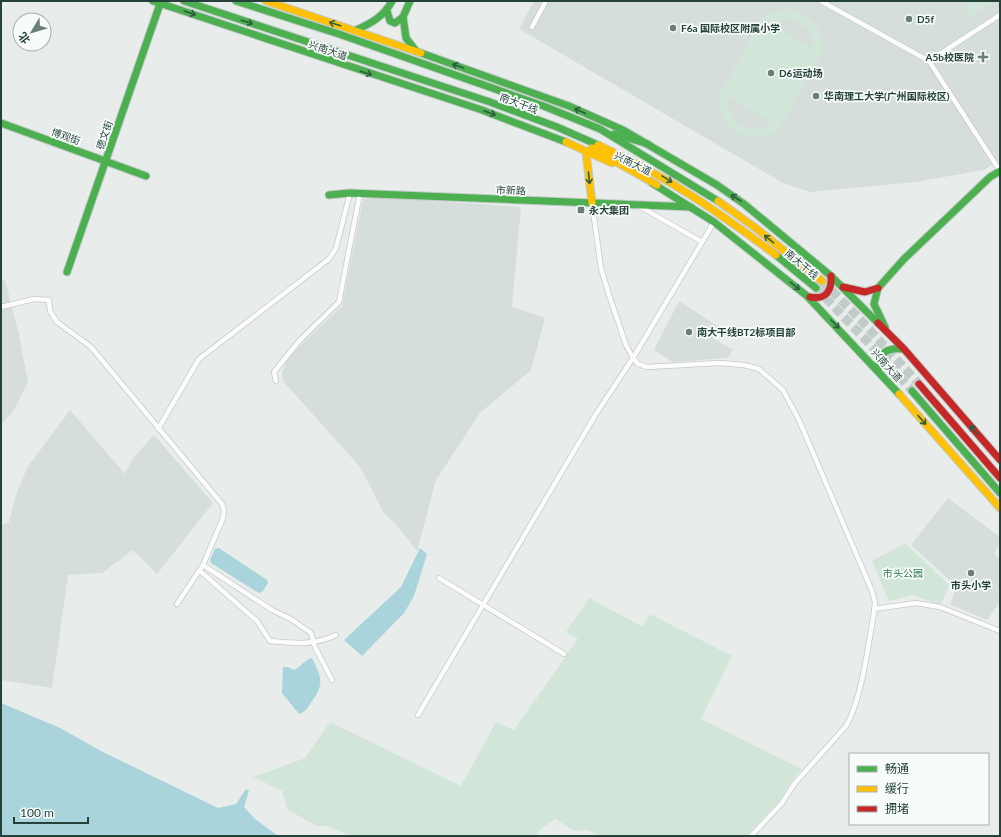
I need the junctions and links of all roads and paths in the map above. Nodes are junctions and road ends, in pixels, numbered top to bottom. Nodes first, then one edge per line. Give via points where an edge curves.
1 (153, 1) edge
2 (184, 1) edge
3 (236, 1) edge
4 (266, 1) edge
5 (392, 1) edge
6 (410, 1) edge
7 (546, 1) edge
8 (823, 2) edge
9 (160, 4) junction
10 (387, 12) junction
11 (1000, 15) edge
12 (403, 17) junction
13 (532, 27) dead end
14 (356, 30) junction
15 (416, 51) junction
16 (930, 61) junction
17 (1, 123) edge
18 (557, 127) junction
19 (600, 129) junction
20 (648, 144) junction
21 (586, 152) junction
22 (106, 161) junction
23 (1000, 171) edge
24 (146, 176) dead end
25 (657, 186) junction
26 (350, 193) junction
27 (360, 194) junction
28 (330, 195) dead end
29 (592, 203) junction
30 (637, 205) junction
31 (691, 207) junction
32 (714, 222) junction
33 (702, 242) junction
34 (67, 272) dead end
35 (831, 276) junction
36 (822, 281) tunnel mouth
37 (842, 287) junction
38 (816, 288) tunnel mouth
39 (878, 288) junction
40 (807, 296) junction
41 (1, 307) edge
42 (889, 334) junction
43 (904, 349) junction
44 (633, 358) junction
45 (878, 370) junction
46 (276, 381) dead end
47 (919, 384) tunnel mouth
48 (912, 391) tunnel mouth
49 (158, 428) junction
50 (1000, 460) edge
51 (1000, 478) edge
52 (1000, 493) edge
53 (1000, 508) edge
54 (203, 565) junction
55 (200, 571) junction
56 (439, 578) dead end
57 (177, 604) dead end
58 (483, 604) junction
59 (874, 609) junction
60 (1000, 631) edge
61 (336, 635) dead end
62 (314, 642) junction
63 (564, 654) dead end
64 (332, 680) dead end
65 (418, 715) dead end
66 (751, 836) edge

1 - 9 main road, 兴南大道
2 -> 18 main road, 南大干线 via 490,102
3 - 19 main road, 南大干线 via 546,106
14 -> 4 main road
5 - 10 main road
6 - 12 main road
7 - 13 street
8 - 16 street
9 -> 21 main road, 兴南大道 via 482,110
9 - 22 main road, 德文街
10 - 12 main road via 390,21 395,23
10 - 14 main road via 381,19
11 - 16 street
12 - 15 main road via 406,38
14 - 15 main road
20 -> 15 main road via 569,106
16 - 23 street
17 - 22 main road, 博观街
18 - 25 main road
18 -> 38 main road, 南大干线 via 658,174 723,215
19 - 20 main road
36 -> 19 main road, 南大干线 via 724,205
35 -> 20 main road via 744,204
21 - 25 main road, 兴南大道
21 -> 29 main road
22 - 24 main road, 博观街
22 - 34 main road, 德文街
23 - 39 main road via 990,177 904,258
25 - 31 main road, 兴南大道
26 - 27 main road, 市新路
26 - 28 main road, 市新路
26 - 49 street via 336,248 329,259 199,359
27 - 29 main road, 市新路
27 - 46 street via 339,302 300,340 274,372
29 - 30 main road, 市新路
29 - 44 street via 601,268
30 - 31 main road, 市新路
30 - 33 street
31 - 32 main road, 兴南大道
32 - 33 street
32 -> 40 main road, 兴南大道
33 - 44 street
35 - 37 main road
35 - 40 main road via 830,293 824,298
37 - 39 main road via 865,292
37 - 42 main road
39 - 42 main road via 874,304
40 -> 45 main road, 兴南大道
41 - 49 street via 34,299 49,300 50,311 57,322 91,347
42 - 43 main road
43 - 45 main road via 892,347 885,350 878,359
50 -> 43 main road
44 - 58 street via 596,414
44 - 59 street via 638,364 647,366 719,363 744,365 759,369 783,390 799,420 872,591
45 -> 53 main road, 兴南大道
47 - 51 main road
48 - 52 main road
49 - 54 street via 222,504 224,510
54 - 55 street
54 - 62 street via 272,610 303,626 311,633
55 - 57 street
55 - 62 street via 257,622 270,641 302,644
56 - 58 street
58 - 63 street
58 - 65 street
59 - 60 street via 916,602 940,606
59 - 66 street via 852,717 795,783 782,803
61 - 62 street
62 - 64 street

